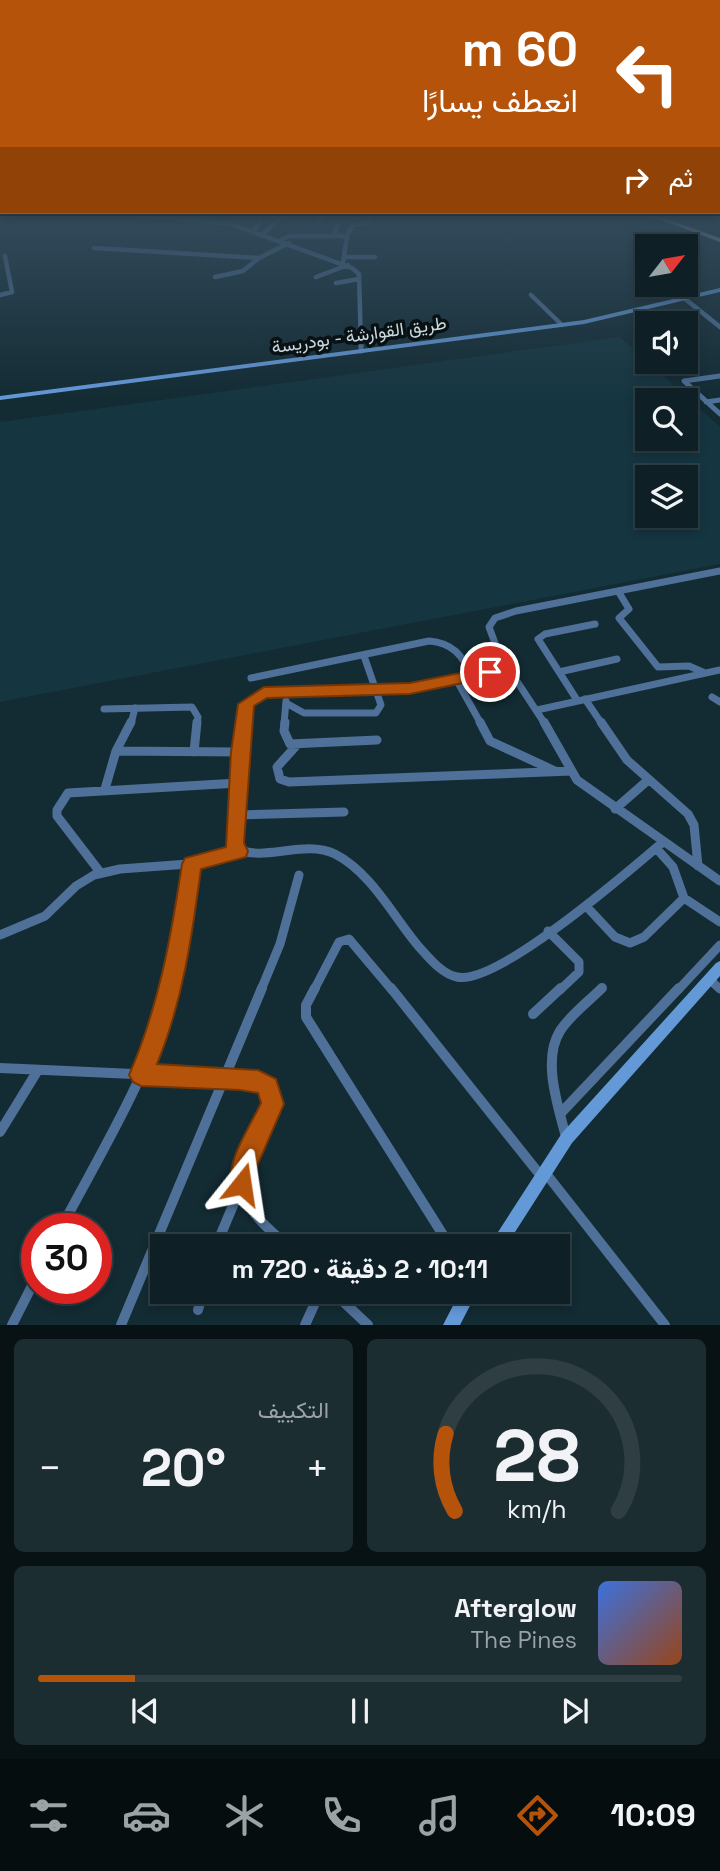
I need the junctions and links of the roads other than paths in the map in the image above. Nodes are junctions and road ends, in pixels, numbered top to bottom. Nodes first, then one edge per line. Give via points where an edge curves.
1 (9, 277) edge
2 (359, 279) joint
3 (336, 284) dead end
4 (720, 290) edge
5 (0, 295) edge
6 (531, 295) dead end
7 (698, 295) edge
8 (684, 298) joint
9 (562, 325) junction
10 (720, 327) edge
11 (361, 351) junction
12 (720, 376) edge
13 (0, 398) edge
14 (720, 400) edge
15 (706, 402) junction
16 (720, 414) edge
17 (720, 571) edge
18 (618, 591) junction
19 (595, 624) dead end
20 (364, 656) junction
21 (617, 659) dead end
22 (508, 668) junction
23 (720, 670) edge
24 (559, 672) junction
25 (706, 673) junction
26 (472, 676) junction
27 (251, 678) dead end
28 (456, 679) junction
29 (374, 690) junction
30 (287, 693) junction
31 (712, 697) dead end
32 (581, 699) junction
33 (720, 702) edge
34 (286, 703) junction
35 (135, 708) junction
36 (104, 709) dead end
37 (537, 710) junction
38 (377, 740) dead end
39 (296, 746) junction
40 (116, 751) junction
41 (194, 752) junction
42 (239, 752) junction
43 (571, 771) junction
44 (556, 772) junction
45 (647, 780) junction
46 (238, 783) junction
47 (105, 789) junction
48 (615, 809) junction
49 (344, 811) dead end
50 (236, 815) junction
51 (659, 845) junction
52 (239, 851) junction
53 (192, 864) junction
54 (698, 866) junction
55 (100, 872) junction
56 (299, 875) dead end
57 (720, 881) edge
58 (684, 898) junction
59 (586, 906) junction
60 (720, 922) edge
61 (548, 931) junction
62 (2, 936) edge
63 (720, 945) edge
64 (720, 967) edge
65 (714, 984) edge
66 (602, 988) dead end
67 (533, 1014) dead end
68 (643, 1028) junction
69 (655, 1038) junction
70 (0, 1069) edge
71 (38, 1070) junction
72 (141, 1075) junction
73 (223, 1078) junction
74 (561, 1114) junction
75 (0, 1132) edge
76 (566, 1138) junction
77 (542, 1173) junction
78 (242, 1184) junction
79 (69, 1213) edge
80 (221, 1234) edge
81 (276, 1234) edge
82 (442, 1234) edge
83 (504, 1234) edge
84 (23, 1304) edge
85 (200, 1304) edge
86 (315, 1304) edge
87 (346, 1304) edge
88 (462, 1304) edge
89 (198, 1310) dead end
90 (12, 1325) edge
91 (121, 1325) edge
92 (305, 1325) edge
93 (368, 1325) edge
94 (451, 1325) edge
95 (665, 1325) edge

1 - 5 street via 12,292
2 - 3 street
2 - 11 street
4 - 7 main road, طريق القوارشة - بودريسة
6 - 9 street
8 - 9 main road, طريق القوارشة - بودريسة
8 - 10 street
9 - 11 main road, طريق القوارشة - بودريسة
11 - 13 main road, طريق القوارشة - بودريسة
12 - 15 street via 684,380
14 - 15 street
15 - 16 street
17 - 18 street
18 - 22 street via 495,618 489,632
18 - 25 street via 629,609 620,618 652,663 666,668 689,666
19 - 24 street via 539,636
20 - 26 street via 442,642 462,652
20 - 27 street
20 - 29 street
21 - 24 street
22 - 26 street
22 - 37 street
23 - 25 street
24 - 32 street
25 - 32 street
26 - 28 street
28 - 29 street
28 - 44 street via 490,741
29 - 30 street
29 - 34 street via 381,705 376,713 304,713
30 - 34 street
30 - 42 street via 264,693 248,701
31 - 33 street
32 - 37 street
32 - 45 street
34 - 39 street via 285,740
35 - 36 street
35 - 40 street via 130,728
35 - 41 street via 185,706 197,710
37 - 43 street
38 - 39 street
39 - 44 street via 277,767 280,779 289,782
40 - 41 street
40 - 47 street
41 - 42 street
42 - 46 street
43 - 44 street
43 - 48 street via 583,786
45 - 48 street
45 - 54 street via 688,814 694,825
46 - 47 street
46 - 50 street
47 - 55 street via 68,793 56,813
48 - 51 street
49 - 50 street
50 - 52 street via 234,845
51 - 54 street
51 - 58 street
51 - 59 street
52 - 53 street
52 - 61 street via 321,850 337,855 452,976 484,972
53 - 55 street
53 - 72 street via 175,974 160,1031
54 - 57 street
55 - 62 street via 76,886 45,916
56 - 73 street via 280,944
58 - 59 street via 644,937 630,943 615,937
58 - 60 street
59 - 61 street
61 - 67 street via 579,962 579,972
63 - 68 street
64 - 65 main road
65 - 69 main road
66 - 74 street via 554,1045
68 - 69 street
68 - 74 street
69 - 76 main road
70 - 71 street
71 - 72 street
71 - 75 street
72 - 73 street
72 - 79 street
73 - 78 street via 258,1081 268,1086 273,1096
73 - 91 street
74 - 76 street
76 - 77 main road
77 - 82 street via 358,947 349,939 339,942 306,1005 306,1017
77 - 83 main road
77 - 95 street
78 - 80 street
78 - 81 street via 255,1214
84 - 90 street
85 - 89 street
86 - 92 street
87 - 93 street
88 - 94 main road

